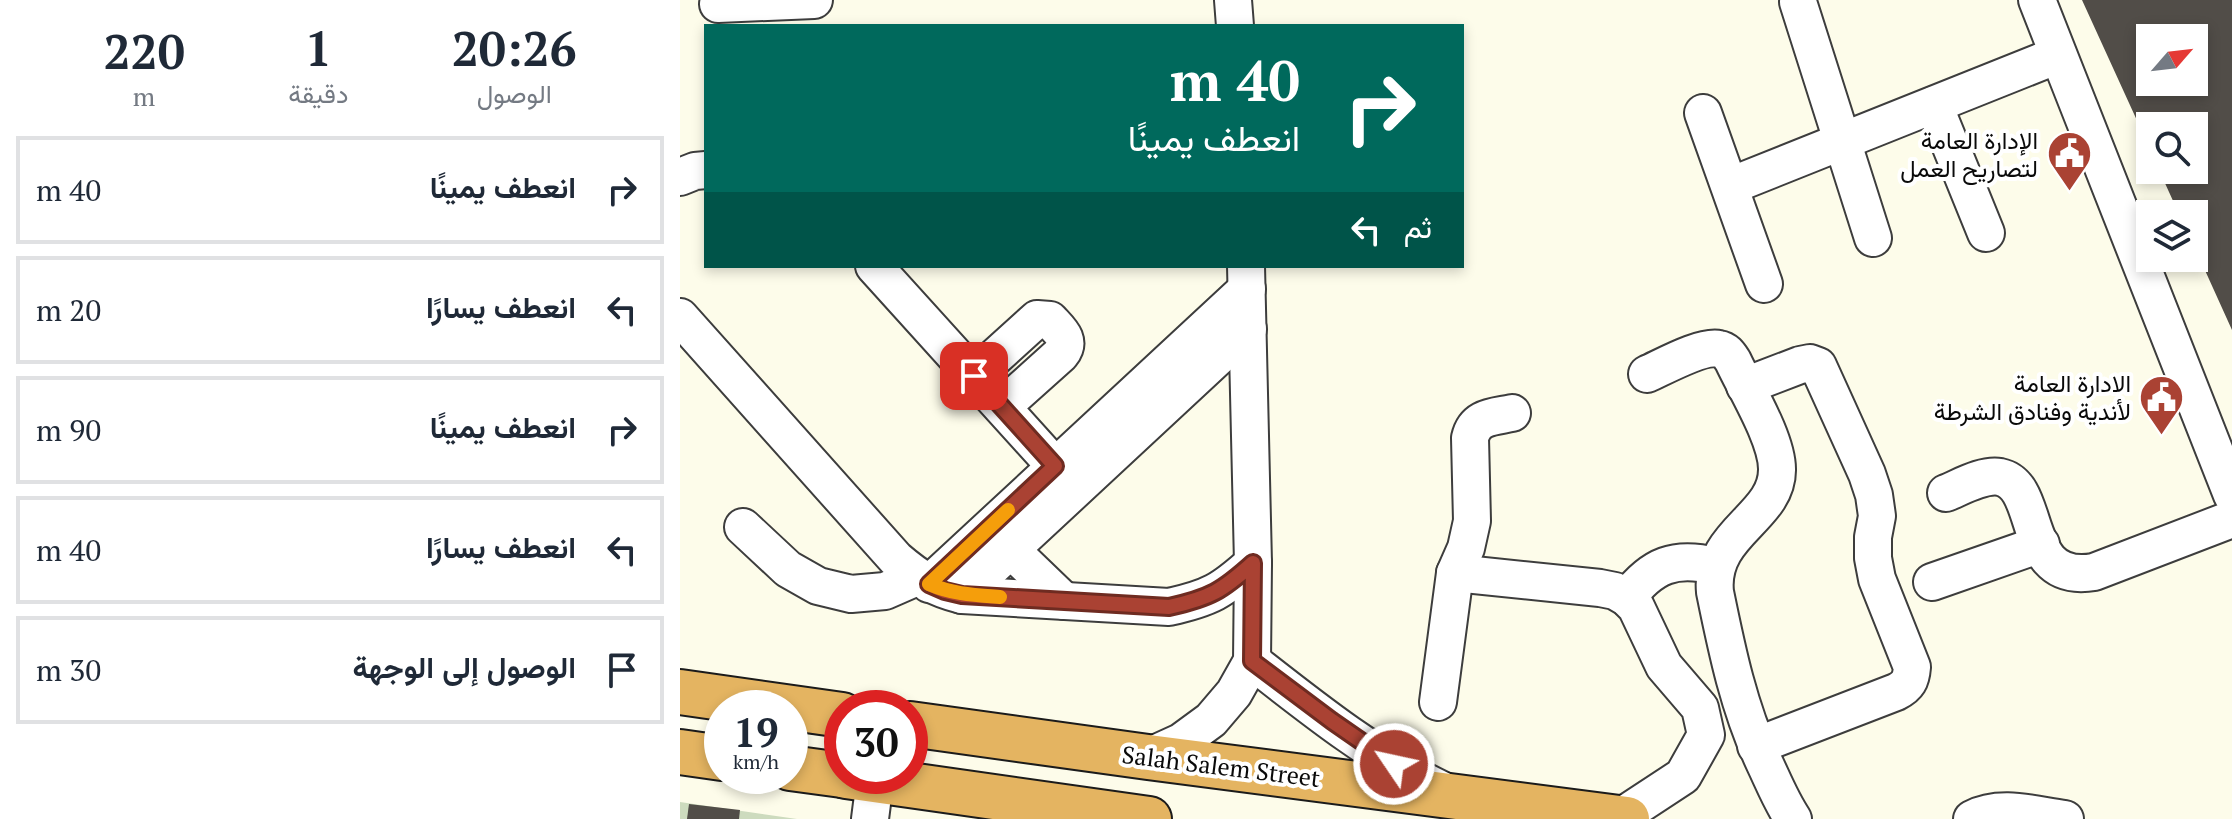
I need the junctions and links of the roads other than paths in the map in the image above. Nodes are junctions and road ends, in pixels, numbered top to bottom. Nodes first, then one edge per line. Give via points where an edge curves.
1 (814, 0) edge
2 (1233, 0) edge
3 (2037, 0) edge
4 (1798, 2) edge
5 (718, 4) dead end
6 (762, 8) edge
7 (1235, 24) edge
8 (2058, 55) junction
9 (1934, 105) junction
10 (1703, 113) dead end
11 (1842, 142) junction
12 (704, 170) edge
13 (680, 177) edge
14 (1730, 186) junction
15 (1986, 233) dead end
16 (1873, 238) dead end
17 (876, 268) edge
18 (1246, 277) edge
19 (1764, 284) dead end
20 (680, 317) edge
21 (1248, 329) junction
22 (1647, 374) dead end
23 (974, 376) junction
24 (1745, 386) junction
25 (1002, 407) junction
26 (1512, 413) dead end
27 (1055, 466) junction
28 (1946, 493) dead end
29 (2232, 495) edge
30 (2232, 519) edge
31 (743, 527) dead end
32 (2041, 544) junction
33 (1011, 550) junction
34 (1253, 563) junction
35 (1715, 566) junction
36 (1455, 573) junction
37 (923, 580) junction
38 (1932, 582) dead end
39 (962, 595) junction
40 (1627, 598) junction
41 (1064, 601) junction
42 (1252, 661) junction
43 (1733, 678) junction
44 (680, 692) edge
45 (1687, 692) junction
46 (1438, 702) dead end
47 (824, 712) edge
48 (928, 726) edge
49 (1706, 735) junction
50 (1752, 735) junction
51 (680, 752) edge
52 (704, 755) edge
53 (1148, 757) junction
54 (680, 759) edge
55 (910, 794) edge
56 (1453, 795) junction
57 (1091, 815) edge
58 (1619, 818) edge
59 (1149, 819) edge
60 (1627, 819) edge
61 (1793, 819) edge
62 (1972, 819) edge
63 (2065, 819) edge

1 - 6 street
2 - 7 street
3 - 8 street
4 - 11 street
5 - 6 street
8 - 9 street
8 - 29 street
9 - 11 street
9 - 15 street
10 - 14 street
11 - 14 street
11 - 16 street
12 - 13 street
14 - 19 street
17 - 23 street
18 - 21 street
18 - 27 street
20 - 37 street via 896,559
21 - 33 street
21 - 34 street
22 - 24 street via 1716,347 1726,351
23 - 25 street
23 - 25 street via 1037,319 1050,320 1064,335 1061,354
24 - 35 street via 1775,454 1777,472 1773,490
24 - 50 street via 1800,365 1818,366 1874,495 1877,579 1912,667 1911,678 1896,692
25 - 27 street
26 - 36 street via 1479,420 1472,428 1472,521
27 - 37 street
28 - 32 street via 1999,477 2014,485
30 - 32 street via 2077,575 2048,560
31 - 37 street via 788,569 818,586 851,594
32 - 38 street
33 - 39 street
33 - 41 street
34 - 41 street via 1229,585 1201,600 1169,607
34 - 42 street
35 - 40 street via 1675,562 1656,569
35 - 43 street via 1715,592
36 - 40 street via 1600,588
36 - 46 street
37 - 39 street
39 - 41 street
40 - 45 street via 1664,666
42 - 53 street via 1211,720
42 - 56 street via 1373,750
43 - 45 street
43 - 50 street
44 - 47 highway
45 - 49 street via 1700,708
48 - 53 highway, Salah Salem Street
49 - 50 street
49 - 58 street via 1683,776
50 - 61 street
51 - 52 highway
51 - 54 street
53 - 56 highway, Salah Salem Street
55 - 57 highway
56 - 58 highway, Salah Salem Street
57 - 59 highway
58 - 60 highway, Salah Salem Street
62 - 63 street via 2000,810

